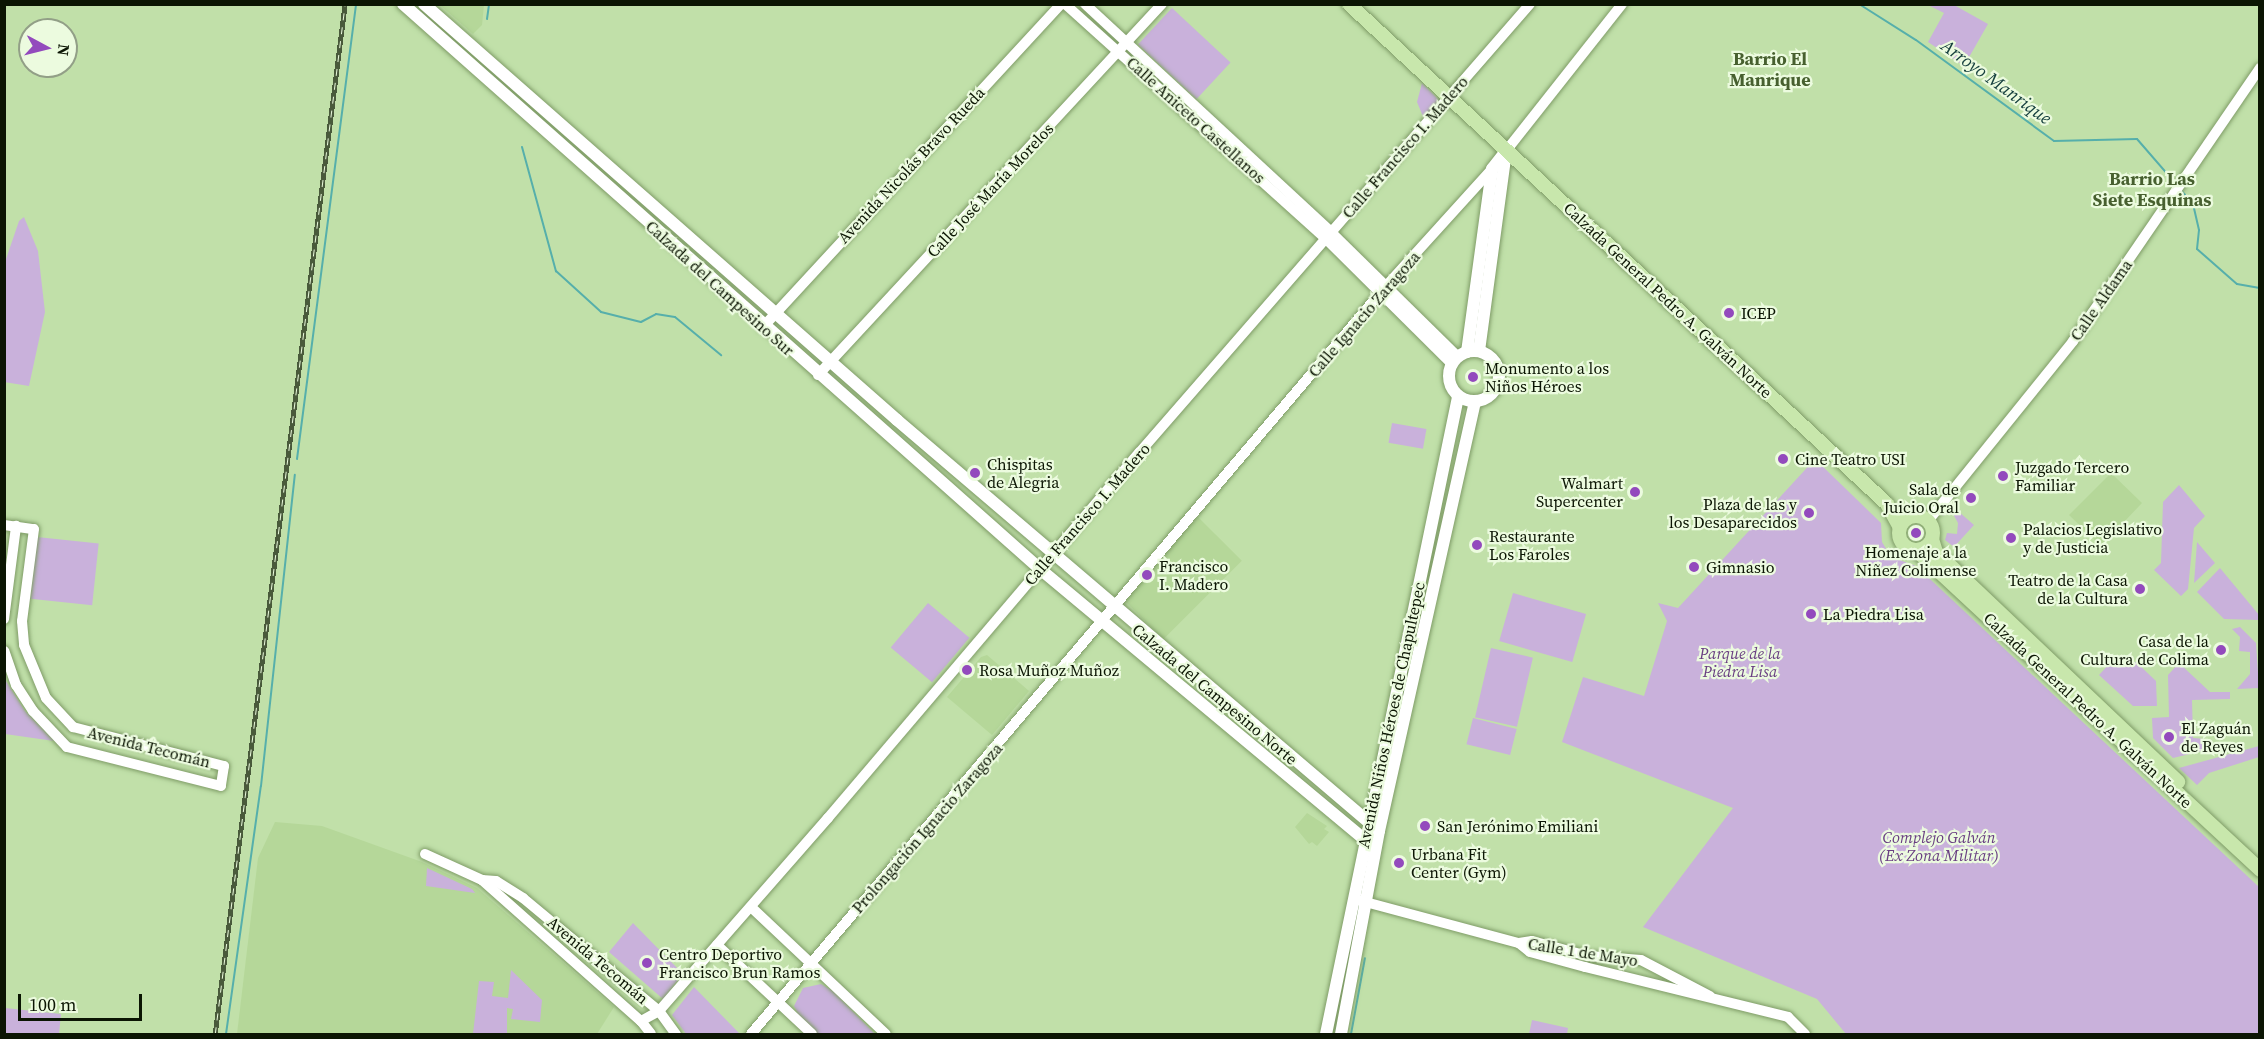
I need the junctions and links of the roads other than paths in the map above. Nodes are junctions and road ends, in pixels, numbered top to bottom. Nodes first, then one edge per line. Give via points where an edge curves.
1 (403, 4) edge
2 (424, 4) edge
3 (1060, 4) edge
4 (1065, 4) edge
5 (1085, 4) edge
6 (1162, 4) edge
7 (1349, 4) edge
8 (1530, 4) edge
9 (1622, 4) edge
10 (1123, 47) junction
11 (2259, 68) edge
12 (1449, 97) junction
13 (1511, 155) junction
14 (1498, 170) junction
15 (1328, 235) junction
16 (1383, 289) junction
17 (773, 314) junction
18 (763, 327) junction
19 (1464, 356) junction
20 (830, 362) junction
21 (818, 375) junction
22 (1458, 397) junction
23 (1475, 402) junction
24 (1887, 504) junction
25 (1911, 517) junction
26 (1928, 521) junction
27 (10, 526) edge
28 (1900, 527) junction
29 (1932, 539) junction
30 (1916, 550) junction
31 (1052, 555) junction
32 (1040, 569) junction
33 (1115, 609) junction
34 (4, 619) edge
35 (1104, 622) junction
36 (4, 651) edge
37 (1236, 712) junction
38 (1226, 724) junction
39 (1260, 732) junction
40 (1249, 744) junction
41 (1368, 823) junction
42 (1379, 831) junction
43 (1365, 840) junction
44 (425, 854) dead end
45 (2259, 860) edge
46 (2259, 870) edge
47 (482, 880) junction
48 (1359, 900) junction
49 (751, 907) junction
50 (1519, 943) junction
51 (717, 945) junction
52 (813, 962) junction
53 (1710, 996) junction
54 (780, 1000) junction
55 (659, 1011) junction
56 (641, 1021) junction
57 (651, 1035) edge
58 (676, 1035) edge
59 (751, 1035) edge
60 (812, 1035) edge
61 (886, 1035) edge
62 (1326, 1035) edge
63 (1341, 1035) edge
64 (1805, 1035) edge

1 - 18 main road, Calzada del Campesino Sur
2 - 17 main road, Calzada del Campesino Sur
3 - 17 street, Avenida Nicolás Bravo Rueda
4 - 10 street, Calle Aniceto Castellanos
5 - 10 street, Calle Aniceto Castellanos
6 - 10 street, Calle José María Morelos
7 - 12 main road, Calzada General Pedro A. Galván Norte
8 - 12 street, Calle Francisco I. Madero
9 - 13 street
10 - 15 street, Calle Aniceto Castellanos
10 - 20 street, Calle José María Morelos
11 - 26 street, Calle Aldama via 2069,346
12 - 13 main road, Calzada General Pedro A. Galván Norte
12 - 15 street, Calle Francisco I. Madero
13 - 14 main road
13 - 24 main road, Calzada General Pedro A. Galván Norte
14 - 16 street, Calle Ignacio Zaragoza
14 - 19 main road
15 - 16 street, Calle Aniceto Castellanos
15 - 31 street, Calle Francisco I. Madero
16 - 19 street, Calle Aniceto Castellanos
16 - 33 street, Calle Ignacio Zaragoza
17 - 18 street, Avenida Nicolás Bravo Rueda
17 - 20 main road, Calzada del Campesino Sur
18 - 21 main road, Calzada del Campesino Sur
19 - 22 main road via 1448,378
19 - 23 main road via 1494,360 1499,376 1489,397
20 - 21 street, Calle José María Morelos
20 - 31 main road, Calzada del Campesino Sur
21 - 32 main road, Calzada del Campesino Sur
22 - 23 main road
22 - 41 main road, Avenida Niños Héroes de Chapultepec
23 - 42 main road, Avenida Niños Héroes de Chapultepec
24 - 25 main road, Calzada General Pedro A. Galván Norte
24 - 28 main road, Calzada General Pedro A. Galván Norte
25 - 26 main road, Calzada General Pedro A. Galván Norte
25 - 28 main road
26 - 29 main road, Calzada General Pedro A. Galván Norte
27 - 34 street
27 - 36 street, Avenida Tecomán via 34,529 22,621 24,645 46,698 73,727 224,766 221,786 67,747 33,711 16,685
28 - 30 main road, Calzada General Pedro A. Galván Norte via 1902,543
29 - 30 main road via 1926,547
29 - 45 main road, Calzada General Pedro A. Galván Norte via 1935,552
30 - 46 main road, Calzada General Pedro A. Galván Norte
31 - 32 street, Calle Francisco I. Madero
31 - 33 main road, Calzada del Campesino Norte
32 - 35 main road, Calzada del Campesino Norte
32 - 49 street, Calle Francisco I. Madero
33 - 35 street, Calle Ignacio Zaragoza
33 - 37 main road, Calzada del Campesino Norte
35 - 38 main road, Calzada del Campesino Norte
35 - 52 street, Prolongación Ignacio Zaragoza
37 - 38 main road
37 - 39 main road, Calzada del Campesino Norte
38 - 40 main road, Calzada del Campesino Norte
39 - 40 main road
39 - 41 main road, Calzada del Campesino Norte
40 - 43 main road, Calzada del Campesino Norte
41 - 42 main road, Calzada del Campesino Norte
41 - 43 main road, Avenida Niños Héroes de Chapultepec
42 - 48 main road, Avenida Niños Héroes de Chapultepec
43 - 48 main road, Avenida Niños Héroes de Chapultepec
44 - 47 street, Avenida Tecomán
47 - 55 street, Avenida Tecomán via 496,881 523,898
47 - 56 street, Avenida Tecomán
48 - 50 street, Calle 1 de Mayo
48 - 62 main road, Avenida Niños Héroes de Chapultepec
48 - 63 main road, Avenida Niños Héroes de Chapultepec
49 - 51 street, Calle Francisco I. Madero
49 - 52 street
50 - 53 street, Calle 1 de Mayo via 1530,952 1695,996
50 - 53 street, Calle 1 de Mayo via 1532,941 1588,956 1641,960
51 - 54 street
51 - 55 street, Calle Francisco I. Madero
52 - 54 street, Prolongación Ignacio Zaragoza
52 - 61 street
53 - 64 street, Calle 1 de Mayo via 1788,1017
54 - 59 street, Prolongación Ignacio Zaragoza
54 - 60 street
55 - 56 street, Calle Francisco I. Madero
55 - 58 street, Avenida Tecomán
56 - 57 street, Avenida Tecomán

